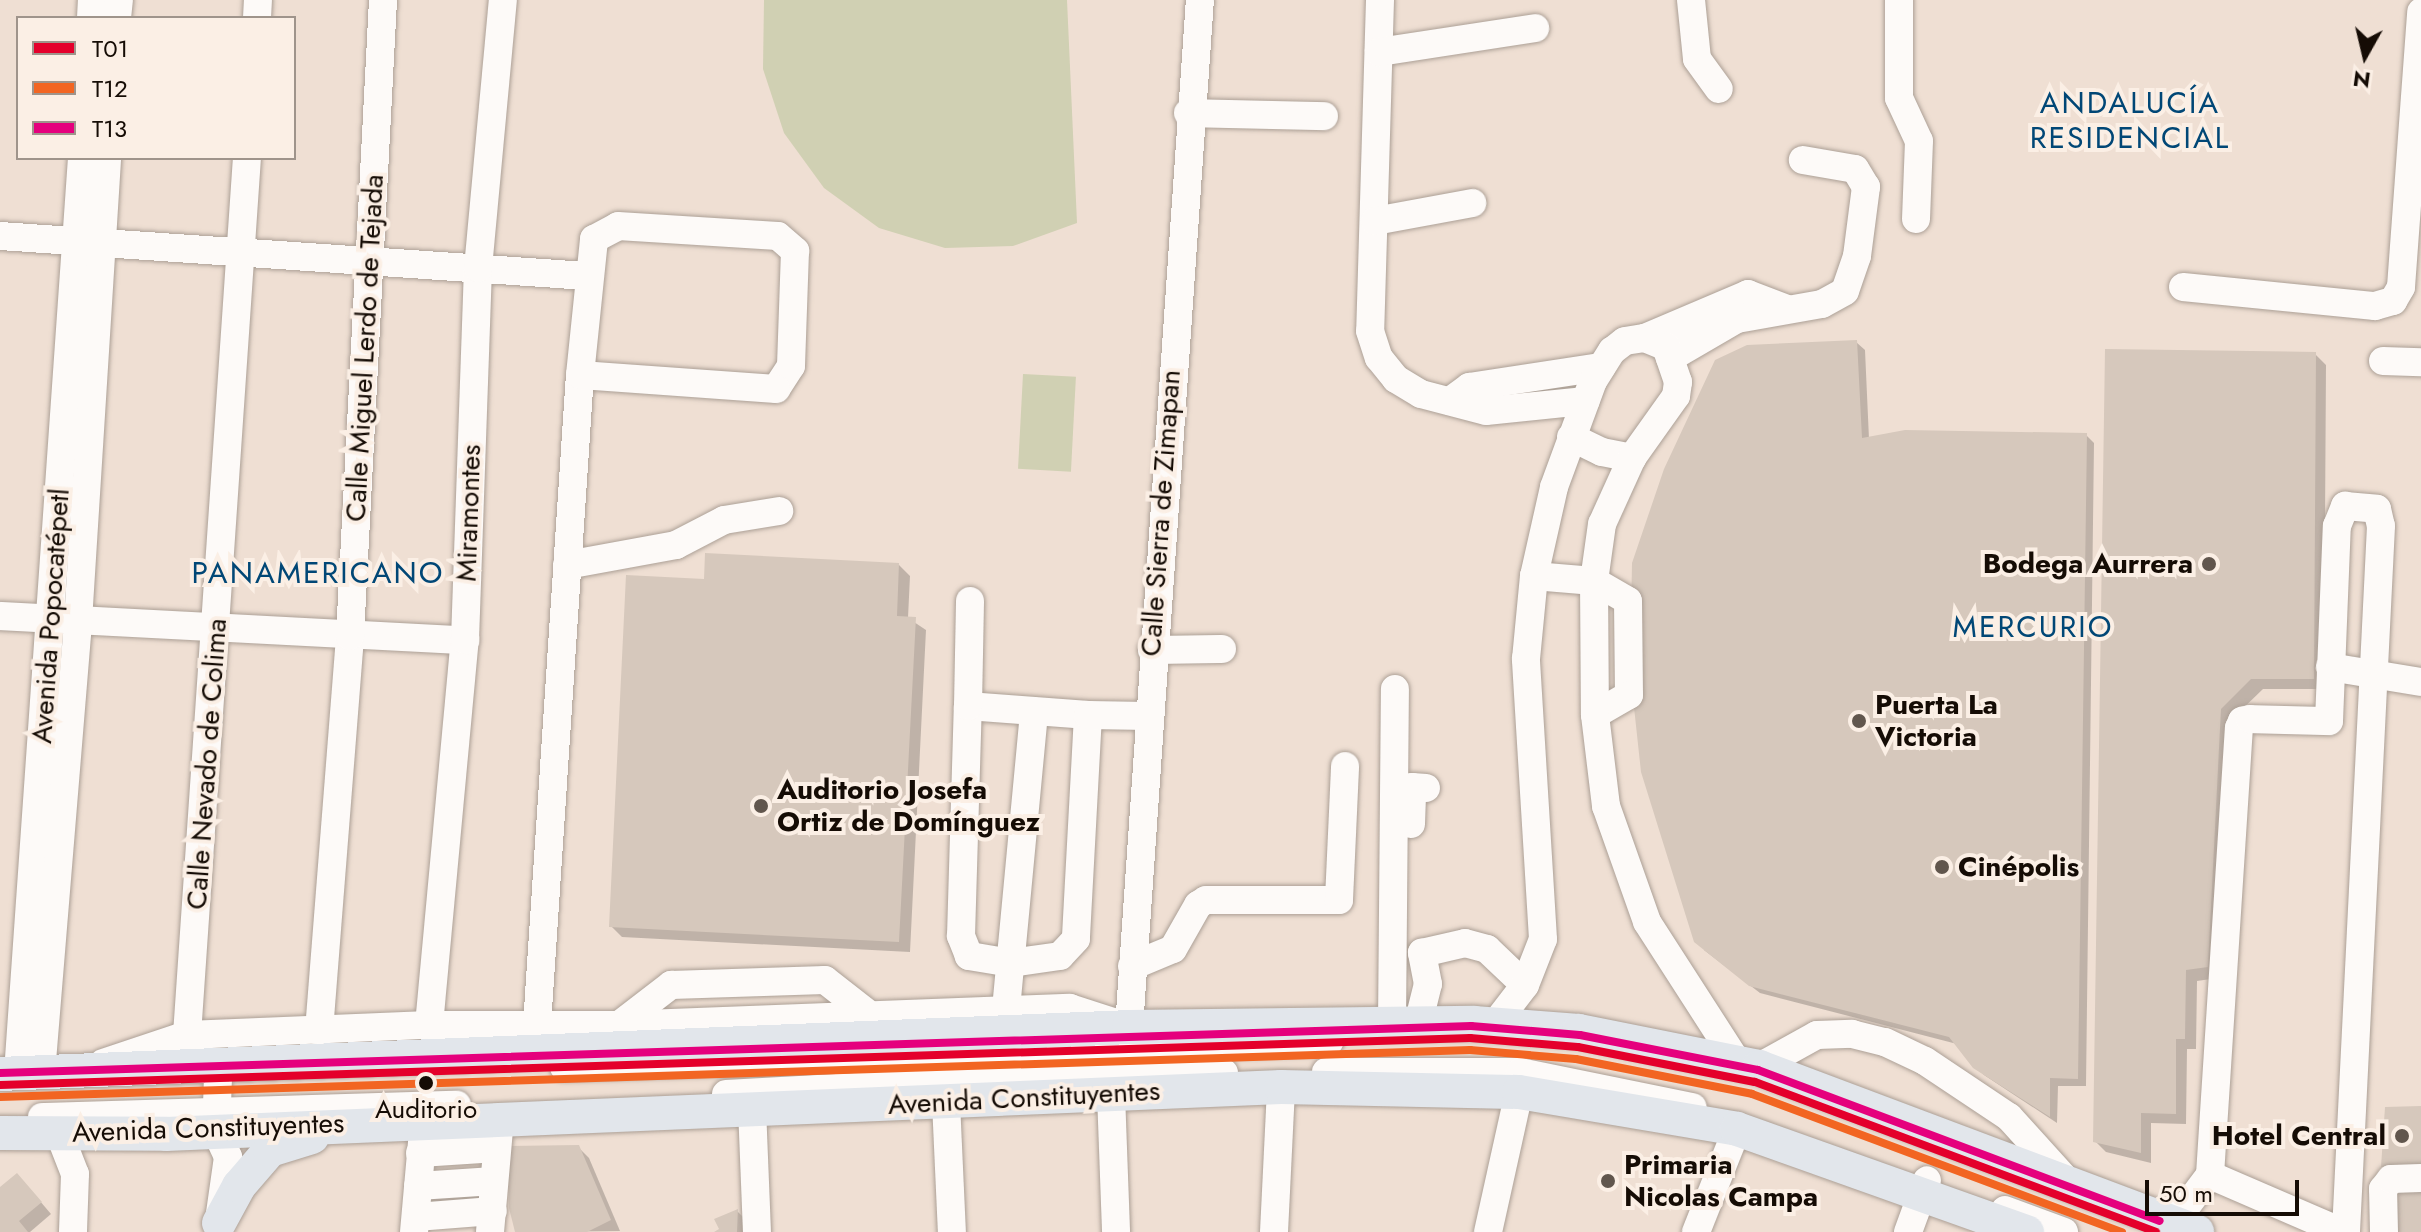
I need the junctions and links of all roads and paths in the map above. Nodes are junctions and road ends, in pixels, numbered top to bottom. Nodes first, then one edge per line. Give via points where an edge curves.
1 (383, 0) edge
2 (503, 0) edge
3 (1200, 0) edge
4 (1380, 0) edge
5 (1691, 0) edge
6 (1899, 0) edge
7 (2421, 12) edge
8 (1535, 28) dead end
9 (1379, 52) junction
10 (1719, 89) dead end
11 (1188, 113) junction
12 (1324, 116) dead end
13 (82, 160) edge
14 (107, 160) edge
15 (247, 160) edge
16 (1803, 160) dead end
17 (1472, 203) dead end
18 (1916, 219) dead end
19 (1375, 221) junction
20 (0, 236) edge
21 (89, 243) junction
22 (241, 251) junction
23 (370, 259) junction
24 (478, 268) junction
25 (587, 276) junction
26 (2183, 287) dead end
27 (1785, 308) junction
28 (1645, 338) junction
29 (1670, 358) junction
30 (2383, 361) dead end
31 (2421, 362) edge
32 (1601, 367) junction
33 (580, 375) junction
34 (1450, 401) junction
35 (1585, 401) junction
36 (1571, 437) junction
37 (1632, 458) junction
38 (779, 511) dead end
39 (567, 565) junction
40 (1534, 576) junction
41 (1594, 581) junction
42 (970, 601) dead end
43 (0, 616) edge
44 (64, 620) junction
45 (217, 628) junction
46 (350, 636) junction
47 (465, 640) junction
48 (1222, 649) dead end
49 (1152, 650) junction
50 (2329, 674) junction
51 (2376, 680) junction
52 (2418, 682) edge
53 (1395, 689) dead end
54 (968, 706) junction
55 (1034, 711) junction
56 (1088, 715) junction
57 (1148, 716) junction
58 (1345, 766) dead end
59 (1426, 788) dead end
60 (1422, 953) junction
61 (1011, 963) junction
62 (1132, 966) junction
63 (1525, 985) junction
64 (1006, 1009) junction
65 (1405, 1024) junction
66 (1495, 1024) junction
67 (429, 1025) junction
68 (537, 1025) junction
69 (1129, 1027) junction
70 (319, 1031) junction
71 (187, 1035) junction
72 (1748, 1065) junction
73 (76, 1072) junction
74 (212, 1072) junction
75 (15, 1076) edge
76 (1281, 1087) junction
77 (1519, 1092) junction
78 (1111, 1094) junction
79 (946, 1102) junction
80 (752, 1108) junction
81 (0, 1119) edge
82 (216, 1122) junction
83 (358, 1122) junction
84 (1737, 1129) junction
85 (498, 1132) junction
86 (0, 1133) edge
87 (59, 1133) junction
88 (422, 1137) junction
89 (2210, 1175) junction
90 (2421, 1178) edge
91 (494, 1181) junction
92 (2068, 1182) junction
93 (418, 1186) junction
94 (1924, 1188) junction
95 (491, 1221) edge
96 (415, 1224) edge
97 (2291, 1224) edge
98 (2160, 1226) edge
99 (218, 1227) edge
100 (73, 1232) edge
101 (757, 1232) edge
102 (952, 1232) edge
103 (1116, 1232) edge
104 (1274, 1232) edge
105 (1488, 1232) edge
106 (1696, 1232) edge
107 (1908, 1232) edge
108 (2027, 1232) edge
109 (2064, 1232) edge
110 (2197, 1232) edge
111 (2344, 1232) edge
112 (2384, 1232) edge

1 - 23 street, Calle Miguel Lerdo de Tejada
2 - 24 street, Miramontes
3 - 11 street, Calle Sierra de Zimapan
4 - 9 street
5 - 10 street via 1697,59
6 - 18 street via 1899,98 1919,141
7 - 26 street via 2401,287 2393,301 2375,306
8 - 9 street
9 - 19 street
11 - 12 street
11 - 49 street, Calle Sierra de Zimapan
13 - 21 street, Avenida Popocatépetl
14 - 21 street, Avenida Popocatépetl
15 - 22 street, Calle Nevado de Colima
16 - 27 street via 1855,169 1866,187 1857,256 1845,291 1822,304
17 - 19 street
19 - 34 street via 1370,331 1379,358 1396,379 1421,394
20 - 21 street
21 - 22 street
21 - 44 street, Avenida Popocatépetl
22 - 23 street
22 - 45 street, Calle Nevado de Colima
23 - 24 street
23 - 46 street, Calle Miguel Lerdo de Tejada
24 - 25 street
24 - 47 street, Miramontes
25 - 33 street
25 - 33 street via 594,239 618,226 778,236 795,251 791,366 776,389
27 - 28 street via 1748,294
27 - 29 street via 1737,319
28 - 29 street via 1660,342
28 - 32 street via 1625,341
29 - 37 street via 1678,382 1676,396
30 - 31 street
32 - 34 street via 1469,387
32 - 35 street
33 - 39 street
34 - 35 street via 1486,411
35 - 36 street
36 - 37 street via 1602,452
36 - 40 street
37 - 41 street via 1602,524
38 - 39 street via 724,520 676,545
39 - 68 street
40 - 41 street
40 - 63 street via 1526,659 1543,939
41 - 72 street via 1595,715 1606,806 1647,922
42 - 54 street
43 - 44 street
44 - 45 street
44 - 75 street, Avenida Popocatépetl
45 - 46 street
45 - 71 street, Calle Nevado de Colima
46 - 47 street
46 - 70 street, Calle Miguel Lerdo de Tejada
47 - 67 street, Miramontes
48 - 49 street
49 - 57 street, Calle Sierra de Zimapan
50 - 51 street
50 - 51 street via 2337,526 2343,506 2375,509 2381,526
50 - 89 street via 2329,721 2250,719 2239,728
51 - 52 street via 2401,689
51 - 111 street
53 - 65 street
54 - 55 street
54 - 61 street via 961,936 969,956
55 - 56 street
55 - 61 street
56 - 57 street
56 - 61 street via 1076,939 1060,956
57 - 62 street, Calle Sierra de Zimapan
58 - 62 street via 1339,900 1206,900 1173,949
59 - 60 street via 1412,787 1408,911
60 - 63 street via 1465,943 1487,949
60 - 65 street via 1428,984
61 - 64 street
62 - 69 street, Calle Sierra de Zimapan
63 - 66 street
64 - 68 street
64 - 69 street via 1070,1008
65 - 66 main road
65 - 69 main road
66 - 72 main road via 1579,1031
67 - 68 street
67 - 70 street
69 - 74 main road
70 - 71 street
71 - 73 street
71 - 74 street
72 - 92 main road
72 - 92 street via 1817,1035 1852,1034 1885,1042 1925,1061 2009,1117
73 - 74 main road
73 - 75 main road
74 - 75 street
74 - 82 street
74 - 98 street via 1485,1039 1578,1047 1755,1082
76 - 77 main road, Avenida Constituyentes
76 - 78 main road, Avenida Constituyentes
76 - 104 street
77 - 84 main road, Avenida Constituyentes
77 - 105 street
78 - 79 main road, Avenida Constituyentes
78 - 103 street
79 - 80 main road, Avenida Constituyentes
79 - 102 street
80 - 85 main road, Avenida Constituyentes
80 - 101 street
81 - 82 street
82 - 83 main road, Avenida Constituyentes
82 - 87 main road, Avenida Constituyentes
82 - 94 street via 1074,1075 1520,1072 1765,1124
82 - 99 street via 228,1157
83 - 88 main road, Avenida Constituyentes
83 - 99 main road via 270,1150 239,1186
84 - 94 main road, Avenida Constituyentes
84 - 106 street
85 - 88 main road, Avenida Constituyentes
85 - 91 street
86 - 87 main road, Avenida Constituyentes
87 - 100 street via 75,1174
88 - 93 street
89 - 97 street
89 - 98 street via 2185,1208
90 - 112 street via 2391,1179 2383,1189
91 - 93 street
91 - 95 street
92 - 98 main road
93 - 96 street
94 - 107 street
94 - 108 main road, Avenida Constituyentes
94 - 109 street
95 - 96 street
97 - 111 street
98 - 110 main road

